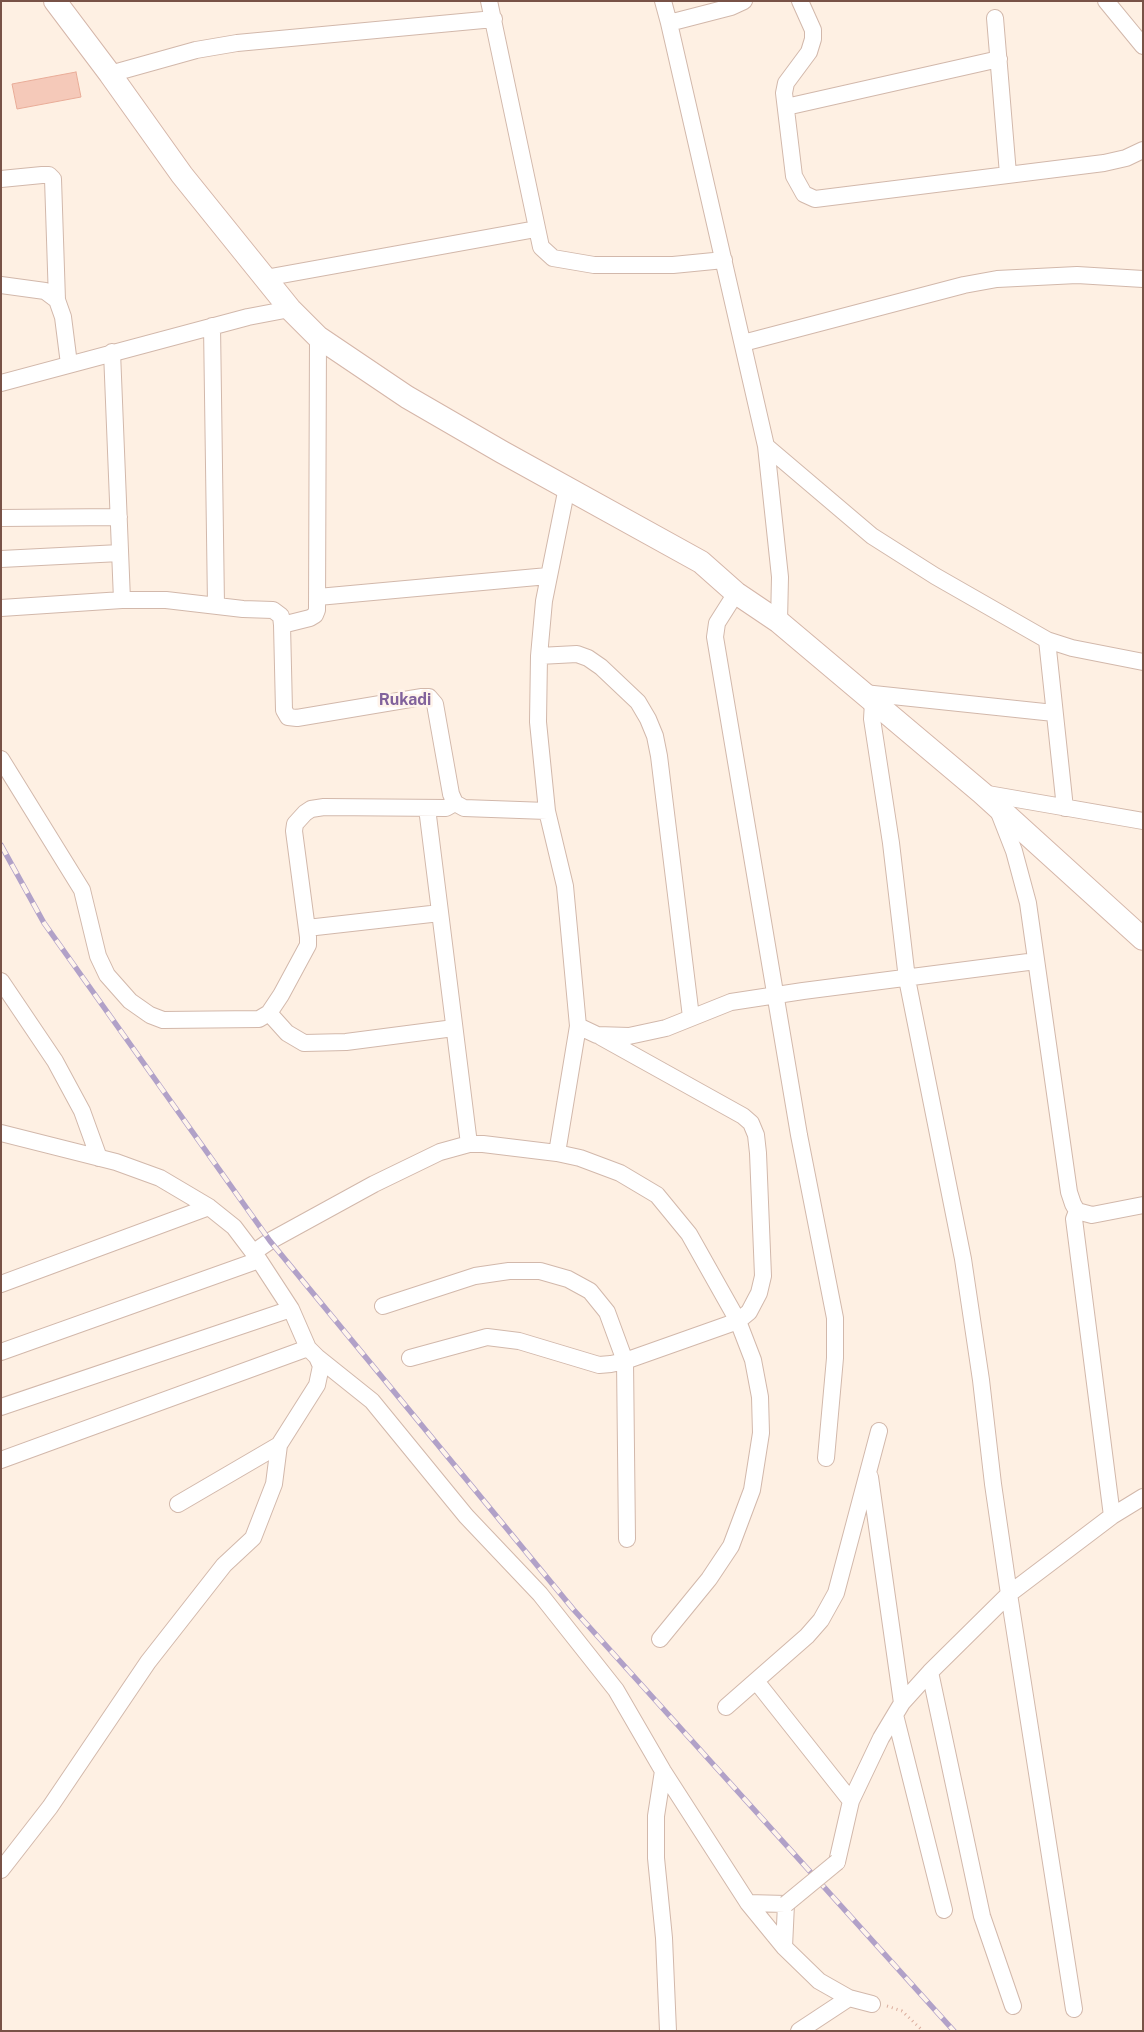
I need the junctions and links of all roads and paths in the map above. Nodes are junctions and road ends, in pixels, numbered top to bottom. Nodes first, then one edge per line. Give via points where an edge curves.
1 (55, 1) edge
2 (489, 1) edge
3 (663, 1) edge
4 (744, 1) edge
5 (800, 1) edge
6 (1106, 1) edge
7 (995, 18) dead end
8 (494, 19) junction
9 (669, 23) junction
10 (1143, 46) edge
11 (999, 58) junction
12 (110, 74) junction
13 (786, 108) junction
14 (1143, 150) edge
15 (1008, 174) junction
16 (2, 176) edge
17 (536, 229) junction
18 (724, 260) junction
19 (265, 278) junction
20 (1143, 279) edge
21 (1, 285) edge
22 (56, 300) junction
23 (290, 309) junction
24 (212, 326) junction
25 (318, 337) junction
26 (743, 343) junction
27 (112, 352) junction
28 (69, 364) junction
29 (1, 383) edge
30 (766, 446) junction
31 (567, 487) junction
32 (119, 517) junction
33 (1, 518) edge
34 (120, 553) junction
35 (1, 559) edge
36 (548, 576) junction
37 (736, 593) junction
38 (318, 597) junction
39 (122, 600) junction
40 (216, 605) junction
41 (1, 608) edge
42 (779, 622) junction
43 (282, 624) junction
44 (1047, 640) junction
45 (539, 656) junction
46 (1143, 662) edge
47 (868, 698) junction
48 (1054, 713) junction
49 (1, 759) edge
50 (989, 800) junction
51 (456, 803) junction
52 (428, 808) junction
53 (1065, 808) junction
54 (547, 811) junction
55 (1143, 821) edge
56 (440, 913) junction
57 (307, 928) junction
58 (1143, 939) edge
59 (1036, 961) junction
60 (907, 979) junction
61 (1, 981) edge
62 (776, 994) junction
63 (268, 1013) junction
64 (691, 1017) junction
65 (578, 1026) junction
66 (454, 1028) junction
67 (597, 1035) junction
68 (1, 1133) edge
69 (469, 1144) junction
70 (557, 1153) junction
71 (99, 1158) junction
72 (1143, 1205) edge
73 (209, 1207) junction
74 (1077, 1211) junction
75 (256, 1256) junction
76 (1, 1284) edge
77 (383, 1306) dead end
78 (291, 1309) junction
79 (738, 1322) junction
80 (1, 1352) edge
81 (313, 1353) junction
82 (410, 1358) dead end
83 (625, 1361) junction
84 (1, 1407) edge
85 (879, 1431) dead end
86 (279, 1445) junction
87 (826, 1458) dead end
88 (1, 1460) edge
89 (869, 1469) junction
90 (1143, 1497) edge
91 (178, 1504) dead end
92 (1112, 1516) junction
93 (627, 1540) dead end
94 (1009, 1594) junction
95 (660, 1639) dead end
96 (930, 1672) junction
97 (756, 1681) junction
98 (726, 1707) dead end
99 (899, 1709) junction
100 (663, 1771) junction
101 (851, 1801) junction
102 (1, 1870) edge
103 (748, 1903) junction
104 (786, 1904) junction
105 (944, 1910) dead end
106 (784, 1947) junction
107 (850, 1998) junction
108 (872, 2004) joint
109 (1014, 2006) dead end
110 (1074, 2008) dead end
111 (668, 2031) edge
112 (799, 2031) edge
113 (923, 2031) edge

1 - 12 street
2 - 8 street
3 - 9 street
4 - 9 street
5 - 13 street via 813,30 813,40 809,52 786,83
6 - 10 street
7 - 11 street
8 - 12 street via 238,43 196,50
8 - 17 street
9 - 18 street
11 - 13 street
11 - 15 street
12 - 19 street via 182,175
13 - 15 street via 794,176 804,194 815,199
14 - 15 street via 1104,163
16 - 22 street via 49,175 53,179
17 - 18 street via 541,247 553,258 594,265 674,266
17 - 19 street
18 - 26 street
19 - 23 street
20 - 26 street via 1076,275 997,278
21 - 22 street via 46,291
22 - 28 street via 63,317
23 - 24 street
23 - 25 street
24 - 27 street
24 - 40 street
25 - 31 street via 407,397
25 - 38 street
26 - 30 street
27 - 28 street
27 - 32 street
28 - 29 street
30 - 42 street via 780,577
30 - 44 street via 872,536
31 - 36 street
31 - 37 street via 702,562
32 - 33 street
32 - 34 street
34 - 35 street
34 - 39 street
36 - 38 street
36 - 45 street
37 - 42 street
37 - 62 street via 717,623 715,637
38 - 43 street via 314,615 310,618
39 - 40 street
39 - 41 street
40 - 43 street via 273,610 280,616
42 - 47 street
43 - 51 street via 284,710 288,717 429,697 435,704 451,794
44 - 46 street
44 - 48 street
45 - 54 street via 538,722
45 - 64 street via 576,654 588,658 638,702 652,728 659,756
47 - 48 street
47 - 50 street
47 - 60 street via 891,843
48 - 53 street
49 - 63 street via 82,890 98,956 107,975 130,1001 162,1020 249,1020
50 - 53 street
50 - 58 street
50 - 59 street via 1014,851 1028,903
51 - 52 street via 446,808
51 - 54 street via 464,808
52 - 56 street
52 - 57 street via 324,807 312,809 300,817 294,831
53 - 55 street
54 - 65 street via 565,886
56 - 57 street
56 - 66 street
57 - 63 street via 305,953
59 - 60 street
59 - 74 street via 1069,1192
60 - 62 street
60 - 94 street via 963,1259
61 - 71 street via 55,1061 82,1111
62 - 64 street via 731,1002
62 - 87 street via 799,1135 835,1318 835,1358
63 - 66 street via 288,1033 304,1043 346,1042
64 - 67 street via 666,1028 629,1036
65 - 67 street
65 - 70 street
66 - 69 street
67 - 79 street via 743,1116 751,1124 758,1153 763,1276 749,1312
68 - 71 street
69 - 70 street
69 - 75 street via 440,1152 374,1184 270,1241
70 - 79 street via 620,1173 657,1196 689,1234
71 - 73 street via 160,1178
72 - 74 street via 1092,1215
73 - 75 street via 234,1227
73 - 76 street
74 - 92 street via 1074,1219
75 - 78 street
75 - 80 street
77 - 83 street via 475,1276 540,1271 568,1279 590,1291 607,1312
78 - 81 street
78 - 84 street
79 - 83 street
79 - 95 street via 753,1360 760,1396 761,1433 752,1490 731,1546
81 - 86 street via 321,1366 317,1385
81 - 88 street
81 - 100 street via 372,1401 466,1516 540,1594 616,1690
82 - 83 street via 488,1337 519,1341 599,1365
83 - 93 street
85 - 89 street
86 - 91 street
86 - 102 street via 274,1484 253,1538 224,1565 148,1662 50,1807
89 - 97 street via 836,1593 808,1636
89 - 99 street
90 - 92 street
92 - 94 street
94 - 96 street
94 - 110 street
96 - 99 street
96 - 109 street via 982,1916
97 - 98 street
97 - 101 street
99 - 101 street via 881,1738
99 - 105 street
100 - 103 street
100 - 111 street via 656,1816 656,1858
101 - 104 street, bridge via 837,1862
103 - 104 street
103 - 106 street
104 - 106 street
106 - 107 street via 819,1981
107 - 108 street
107 - 112 street
108 - 113 path via 902,2011

